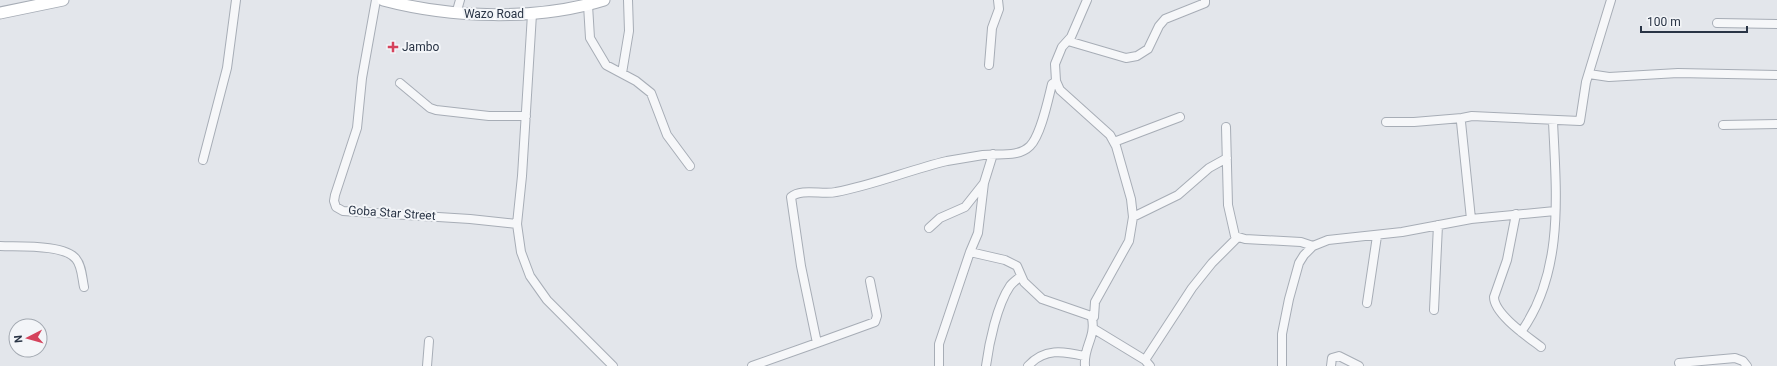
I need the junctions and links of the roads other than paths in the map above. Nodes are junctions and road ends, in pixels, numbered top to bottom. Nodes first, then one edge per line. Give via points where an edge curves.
1 (63, 0) edge
2 (236, 0) edge
3 (376, 0) edge
4 (383, 0) edge
5 (460, 0) edge
6 (604, 0) edge
7 (628, 0) edge
8 (998, 0) edge
9 (1088, 0) edge
10 (1205, 0) edge
11 (1611, 0) edge
12 (400, 2) edge
13 (35, 3) edge
14 (588, 5) junction
15 (0, 13) edge
16 (456, 14) junction
17 (532, 14) junction
18 (1717, 23) dead end
19 (1777, 24) edge
20 (1068, 41) junction
21 (989, 65) dead end
22 (622, 73) junction
23 (1589, 74) junction
24 (1777, 76) edge
25 (1056, 81) junction
26 (400, 83) dead end
27 (526, 116) junction
28 (1180, 117) dead end
29 (1462, 118) junction
30 (1553, 121) junction
31 (1386, 122) dead end
32 (1723, 124) dead end
33 (1777, 124) edge
34 (1226, 127) dead end
35 (1114, 142) junction
36 (993, 154) junction
37 (1227, 158) junction
38 (203, 160) dead end
39 (690, 166) dead end
40 (984, 183) junction
41 (1555, 211) junction
42 (1516, 214) junction
43 (1133, 217) junction
44 (1471, 219) junction
45 (517, 224) junction
46 (1438, 225) junction
47 (929, 228) dead end
48 (1377, 236) junction
49 (1237, 238) junction
50 (0, 246) edge
51 (1313, 246) junction
52 (970, 252) junction
53 (1021, 276) junction
54 (870, 281) dead end
55 (84, 287) dead end
56 (1367, 303) dead end
57 (1434, 310) dead end
58 (1094, 317) junction
59 (1094, 329) junction
60 (1522, 332) junction
61 (428, 341) dead end
62 (817, 343) junction
63 (1541, 347) dead end
64 (1084, 356) junction
65 (1148, 363) edge
66 (1679, 363) dead end
67 (427, 366) edge
68 (613, 366) edge
69 (752, 366) edge
70 (939, 366) edge
71 (986, 366) edge
72 (1028, 366) edge
73 (1085, 366) edge
74 (1282, 366) edge
75 (1331, 366) edge
76 (1359, 366) edge
77 (1747, 366) edge

1 - 13 main road
2 - 38 street via 227,68
3 - 45 street, Goba Star Street via 362,78 357,128 335,195 336,207 343,211 470,218
4 - 12 main road, Wazo Road
5 - 16 street
6 - 14 main road, Wazo Road
7 - 22 street via 629,31
8 - 21 street via 999,9 992,28
9 - 20 street
10 - 20 street via 1205,3 1165,19 1148,48 1137,56 1126,58
11 - 23 street
12 - 16 main road, Wazo Road
13 - 15 main road
14 - 17 main road, Wazo Road
14 - 22 street via 590,38 606,65
16 - 17 main road, Wazo Road
17 - 27 street
18 - 19 street
20 - 25 street via 1062,47 1055,64
22 - 39 street via 651,93 667,135
23 - 24 street via 1609,77 1678,73
23 - 30 street via 1581,120
25 - 35 street via 1060,90 1110,135
25 - 36 street via 1052,84 1040,127 1030,146 1021,152
26 - 27 street via 436,110 489,116
27 - 45 street
28 - 35 street
29 - 30 street via 1472,116
29 - 31 street
29 - 44 street
30 - 41 street
32 - 33 street
34 - 37 street
35 - 43 street via 1131,199
36 - 40 street
36 - 62 street via 948,161 880,182 833,193 804,193 792,197 801,266
37 - 43 street via 1209,168 1178,195
37 - 49 street via 1228,206
40 - 47 street via 965,207 940,218
40 - 52 street via 981,223
41 - 42 street
41 - 60 street via 1548,277 1541,299
42 - 44 street
42 - 60 street via 1507,260 1494,302 1505,317
43 - 58 street via 1129,242 1095,302
44 - 46 street
45 - 68 street via 530,276 547,300
46 - 48 street
46 - 57 street
48 - 51 street via 1328,240
48 - 56 street
49 - 51 street via 1301,242
49 - 65 street via 1192,288
50 - 55 street via 68,252 76,259
51 - 74 street via 1302,258 1289,299 1282,334
52 - 53 street via 1005,260 1018,266
52 - 70 street via 939,344
53 - 58 street via 1042,299
53 - 71 street via 1010,285 1005,296 992,333
54 - 62 street via 875,322
58 - 59 street
59 - 64 street
59 - 65 street
60 - 63 street
61 - 67 street
62 - 69 street
64 - 72 street via 1062,351 1041,355
64 - 73 street
66 - 77 street via 1735,358
75 - 76 street via 1332,358 1339,356

